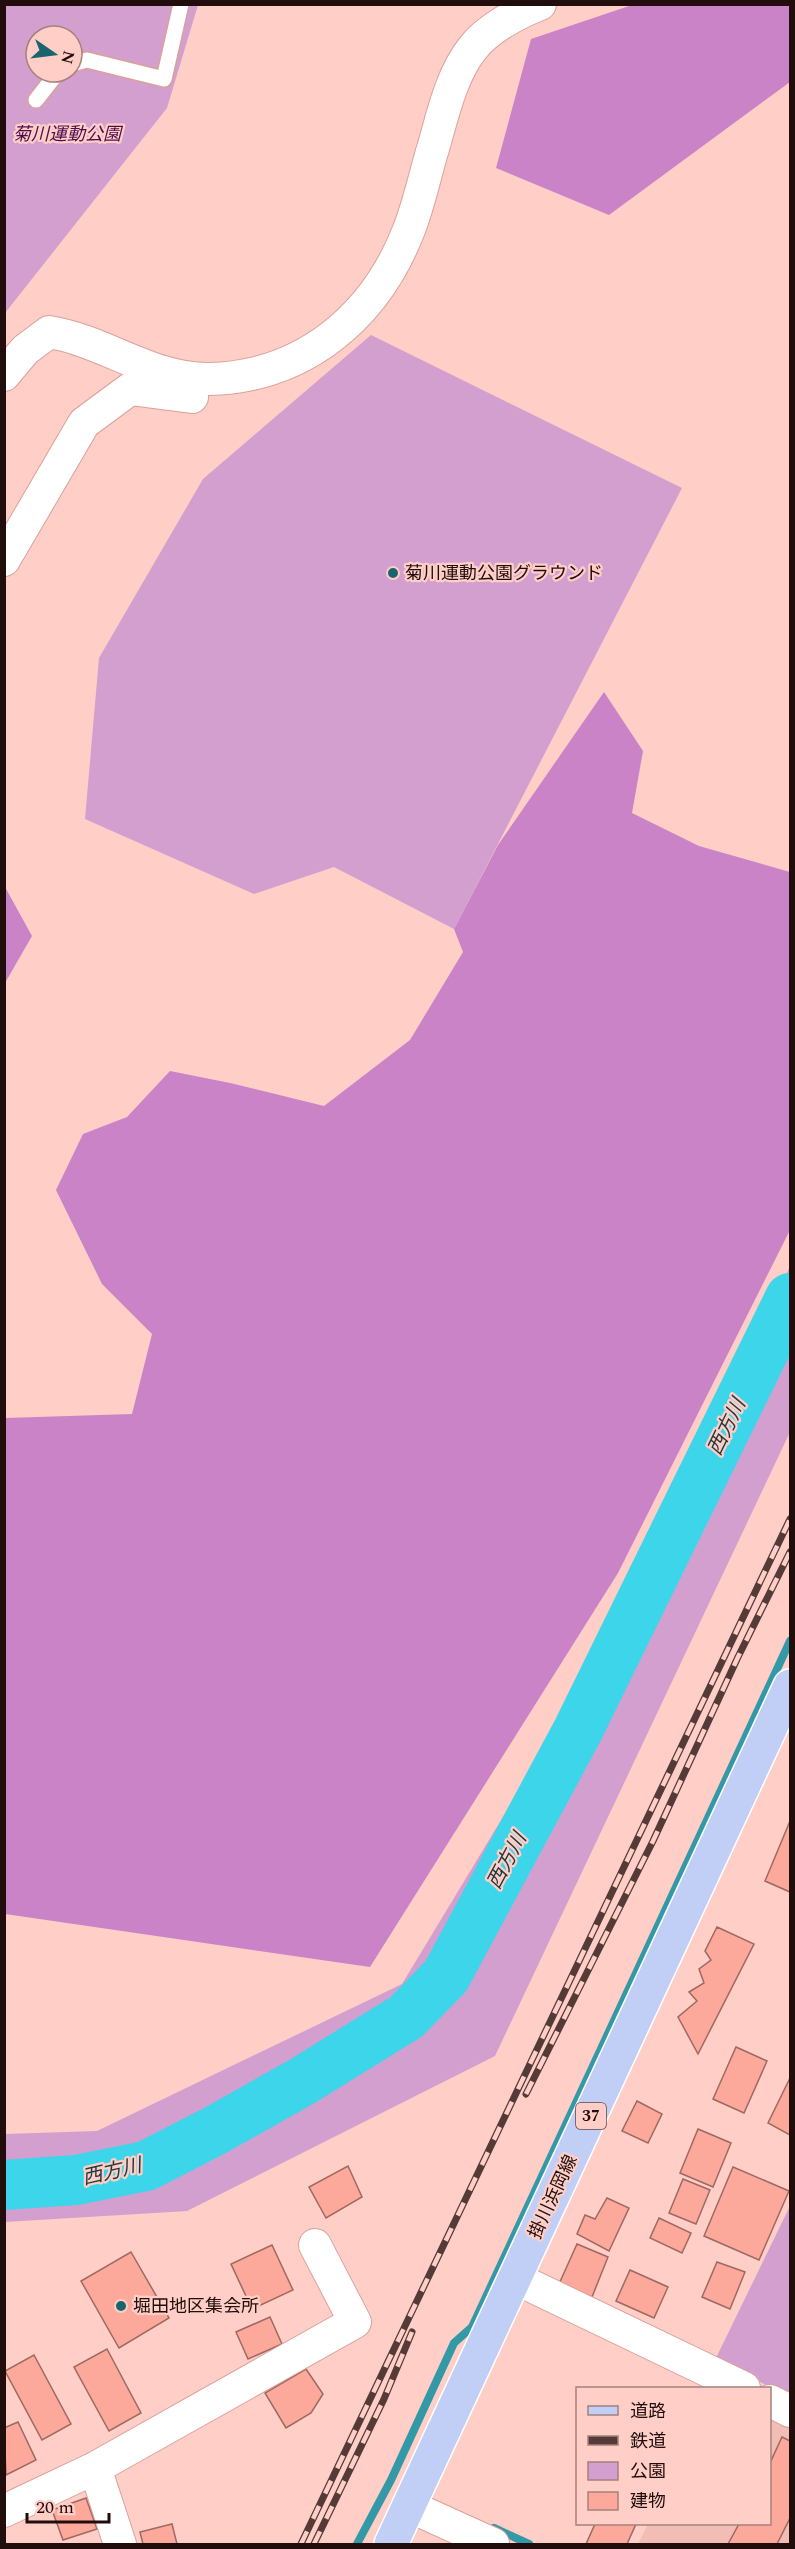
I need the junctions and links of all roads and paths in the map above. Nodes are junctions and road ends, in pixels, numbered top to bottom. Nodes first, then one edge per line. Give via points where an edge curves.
1 (181, 4) edge
2 (540, 4) edge
3 (84, 61) edge
4 (49, 84) edge
5 (36, 100) dead end
6 (4, 375) edge
7 (246, 376) junction
8 (4, 560) edge
9 (790, 1686) edge
10 (315, 2245) dead end
11 (515, 2278) junction
12 (742, 2387) edge
13 (771, 2402) edge
14 (790, 2411) edge
15 (95, 2468) junction
16 (409, 2506) junction
17 (4, 2511) edge
18 (120, 2544) edge
19 (391, 2544) edge
20 (493, 2544) edge

1 - 3 lane via 164,80
2 - 7 street via 491,31 472,49 452,84 408,232 385,280 353,318 317,349 284,366
4 - 5 lane
6 - 7 street via 25,350 50,332 69,335 166,374 207,379
7 - 8 street via 214,400 130,388 84,423
9 - 11 main road, 掛川浜岡線 / 37
10 - 15 street via 356,2322
11 - 12 street
11 - 16 main road, 掛川浜岡線 / 37
13 - 14 street
15 - 17 street
15 - 18 street
16 - 19 main road, 掛川浜岡線 / 37
16 - 20 street

